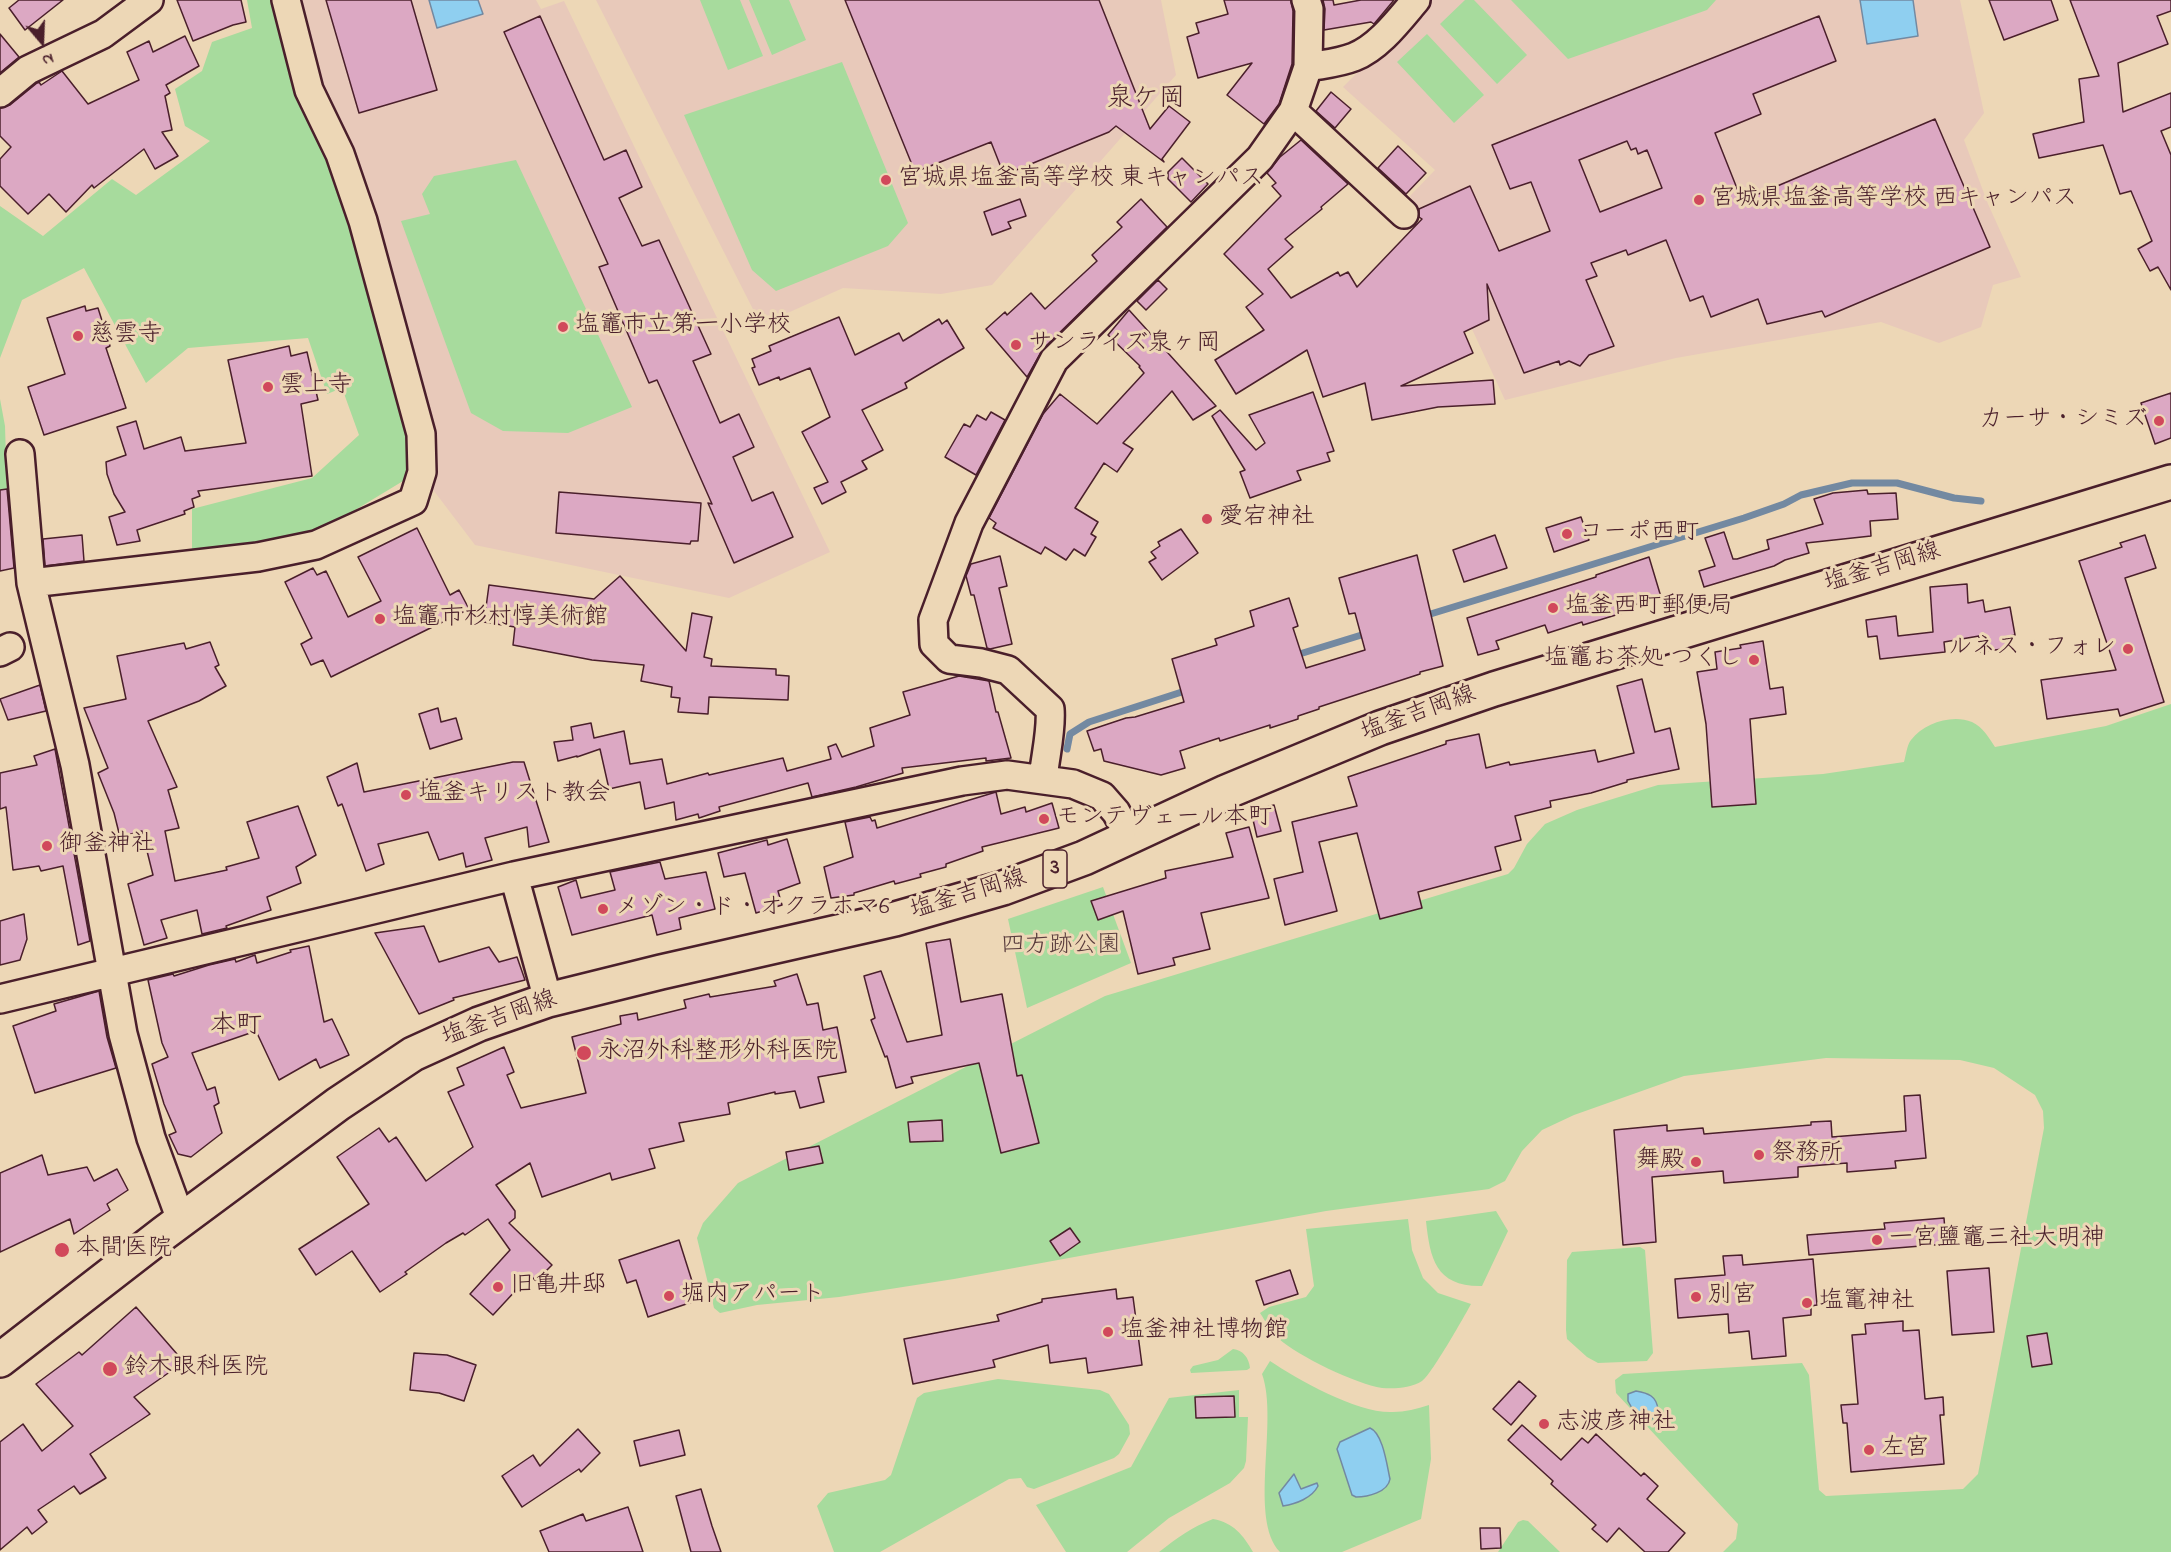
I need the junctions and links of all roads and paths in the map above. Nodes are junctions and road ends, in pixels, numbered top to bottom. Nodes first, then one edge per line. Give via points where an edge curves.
1 (149, 0) edge
2 (286, 0) edge
3 (1306, 0) edge
4 (1416, 0) edge
5 (1308, 66) junction
6 (0, 93) edge
7 (1293, 111) junction
8 (1404, 214) dead end
9 (20, 454) dead end
10 (2171, 482) edge
11 (31, 583) junction
12 (1043, 779) junction
13 (1130, 837) junction
14 (514, 876) junction
15 (111, 971) junction
16 (0, 999) edge
17 (548, 1000) junction
18 (181, 1220) junction
19 (0, 1360) edge

1 - 6 street via 103,34 28,70
2 - 11 street via 309,90 340,154 363,221 421,434 422,472 413,501 316,545 258,558
3 - 5 street
4 - 5 street via 1372,46 1357,56
5 - 7 street
7 - 8 street
7 - 12 street via 1260,158 1054,360 965,535 933,620 934,644 949,659 1008,670 1050,709
9 - 11 street
10 - 13 main road, 塩釜吉岡線 / 3 via 1494,688 1380,728
11 - 15 street via 75,765
12 - 13 street via 1073,784 1102,796
12 - 14 street via 1007,775 962,781
13 - 17 main road, 塩釜吉岡線 / 3 via 1003,888 895,919
14 - 15 street
14 - 17 street
15 - 16 street
15 - 18 street via 123,1034 151,1138
17 - 18 main road, 塩釜吉岡線 / 3 via 479,1023 413,1054
18 - 19 main road, 塩釜吉岡線 / 3

